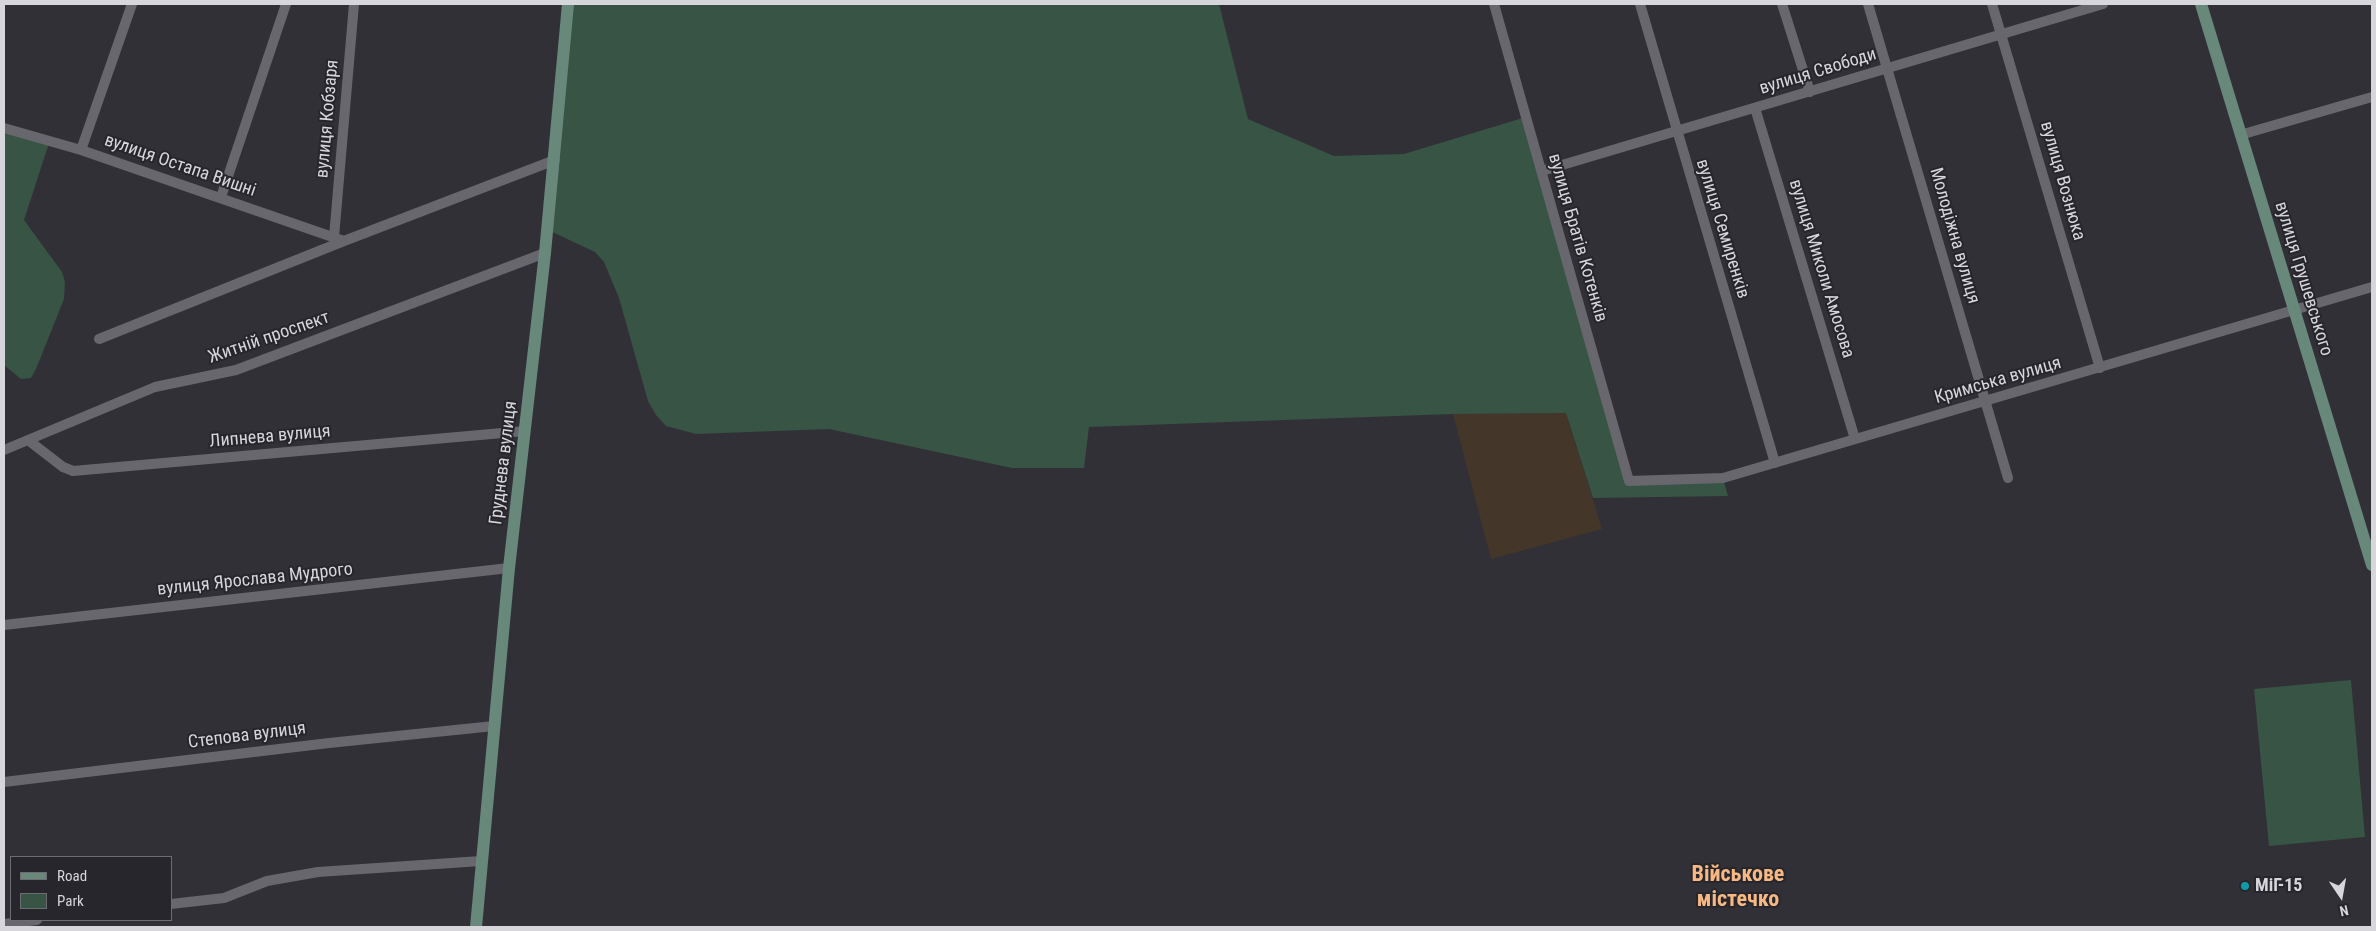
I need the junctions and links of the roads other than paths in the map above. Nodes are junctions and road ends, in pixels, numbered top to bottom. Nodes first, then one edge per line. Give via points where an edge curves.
1 (132, 4) edge
2 (286, 4) edge
3 (354, 4) edge
4 (568, 4) edge
5 (1494, 4) edge
6 (1640, 4) edge
7 (1782, 4) edge
8 (1868, 4) edge
9 (1992, 4) edge
10 (2102, 4) edge
11 (2200, 4) edge
12 (2001, 34) junction
13 (1888, 68) junction
14 (1810, 92) junction
15 (2372, 98) edge
16 (1755, 108) junction
17 (4, 128) edge
18 (1676, 132) junction
19 (2240, 134) junction
20 (82, 150) junction
21 (555, 160) junction
22 (1542, 171) junction
23 (221, 197) junction
24 (334, 237) junction
25 (344, 241) junction
26 (545, 253) junction
27 (2372, 287) edge
28 (2295, 311) junction
29 (98, 340) dead end
30 (2100, 368) junction
31 (1985, 401) junction
32 (525, 431) junction
33 (28, 440) junction
34 (1855, 440) junction
35 (4, 450) edge
36 (1776, 463) junction
37 (2008, 478) dead end
38 (1628, 481) joint
39 (2372, 565) edge
40 (509, 568) junction
41 (4, 625) edge
42 (494, 726) junction
43 (4, 782) edge
44 (481, 861) junction
45 (172, 904) edge
46 (29, 921) edge
47 (4, 924) edge
48 (476, 927) edge

1 - 20 street
2 - 23 street
3 - 24 street, вулиця Кобзаря
4 - 21 street, Груднева вулиця
5 - 22 street, вулиця Братів Котенків
6 - 18 street, вулиця Семиренків
7 - 14 street
8 - 13 street, Молодіжна вулиця
9 - 12 street, вулиця Вознюка
10 - 12 street, вулиця Свободи
11 - 19 street, вулиця Грушевського
12 - 13 street, вулиця Свободи
12 - 30 street, вулиця Вознюка
13 - 14 street, вулиця Свободи
13 - 31 street, Молодіжна вулиця
14 - 16 street, вулиця Свободи
15 - 19 street
16 - 18 street, вулиця Свободи
16 - 34 street, вулиця Миколи Амосова
17 - 20 street, вулиця Остапа Вишні
18 - 22 street, вулиця Свободи
18 - 36 street, вулиця Семиренків
19 - 28 street, вулиця Грушевського
20 - 23 street, вулиця Остапа Вишні
21 - 25 street
21 - 26 street, Груднева вулиця
22 - 38 street, вулиця Братів Котенків
23 - 24 street, вулиця Остапа Вишні
24 - 25 street, вулиця Остапа Вишні
25 - 29 street
26 - 32 street, Груднева вулиця
26 - 33 street, Житній проспект via 236,370 155,388
27 - 28 street, Кримська вулиця
28 - 30 street, Кримська вулиця
28 - 39 street, вулиця Грушевського
30 - 31 street, Кримська вулиця
31 - 34 street, Кримська вулиця
31 - 37 street, Молодіжна вулиця
32 - 33 street, Липнева вулиця via 73,471 62,467
32 - 40 street, Груднева вулиця
33 - 35 street, Житній проспект
34 - 36 street, Кримська вулиця
36 - 38 street, Кримська вулиця via 1723,478
40 - 41 street, вулиця Ярослава Мудрого
40 - 42 street, Груднева вулиця
42 - 43 street, Степова вулиця via 329,742
42 - 44 street, Груднева вулиця
44 - 45 street via 318,872 266,881 224,898
44 - 48 street, Груднева вулиця
46 - 47 street

